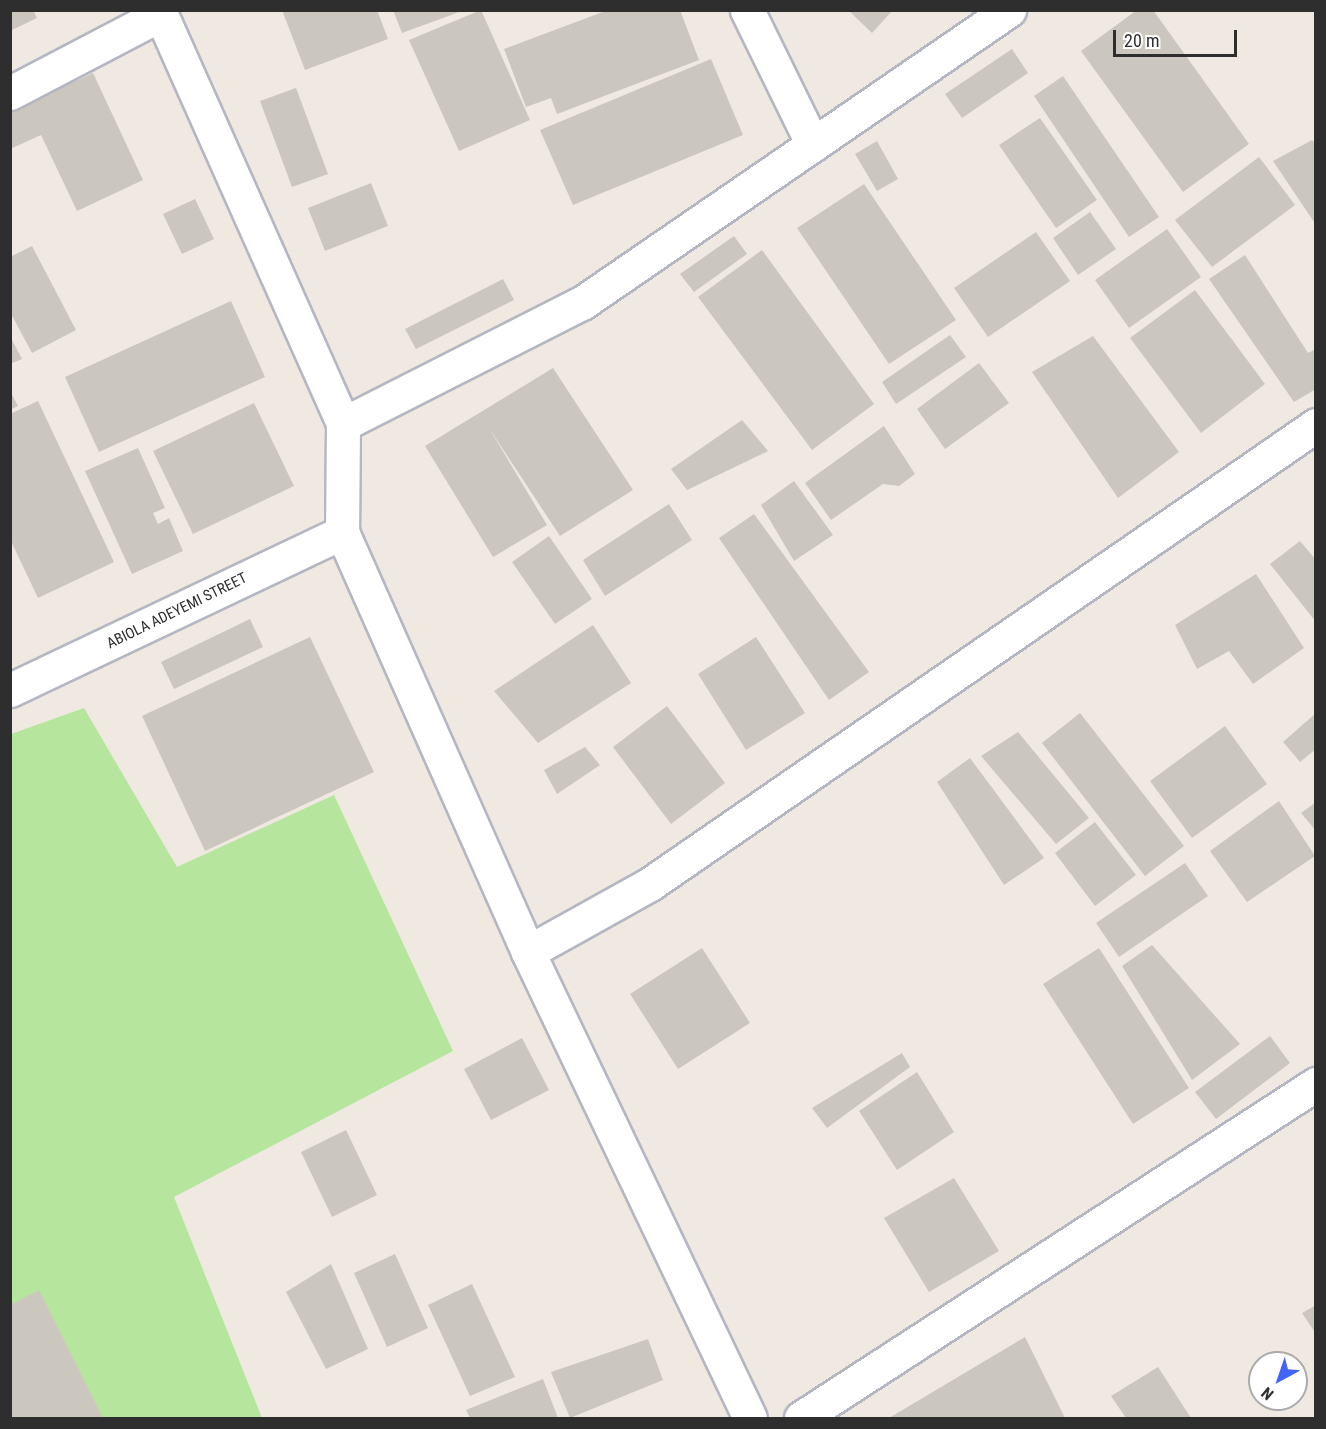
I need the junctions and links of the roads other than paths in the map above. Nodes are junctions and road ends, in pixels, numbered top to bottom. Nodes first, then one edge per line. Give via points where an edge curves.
1 (747, 10) edge
2 (1009, 10) edge
3 (160, 12) edge
4 (10, 93) edge
5 (813, 145) junction
6 (343, 424) junction
7 (1316, 425) edge
8 (342, 532) junction
9 (10, 690) edge
10 (528, 952) junction
11 (1316, 1084) edge
12 (750, 1419) edge
13 (801, 1419) edge

1 - 5 street
2 - 5 street
3 - 4 street
3 - 6 street
5 - 6 street via 582,303
6 - 8 street
7 - 10 street via 650,884
8 - 9 street, ABIOLA ADEYEMI STREET
8 - 10 street
10 - 12 street
11 - 13 street

